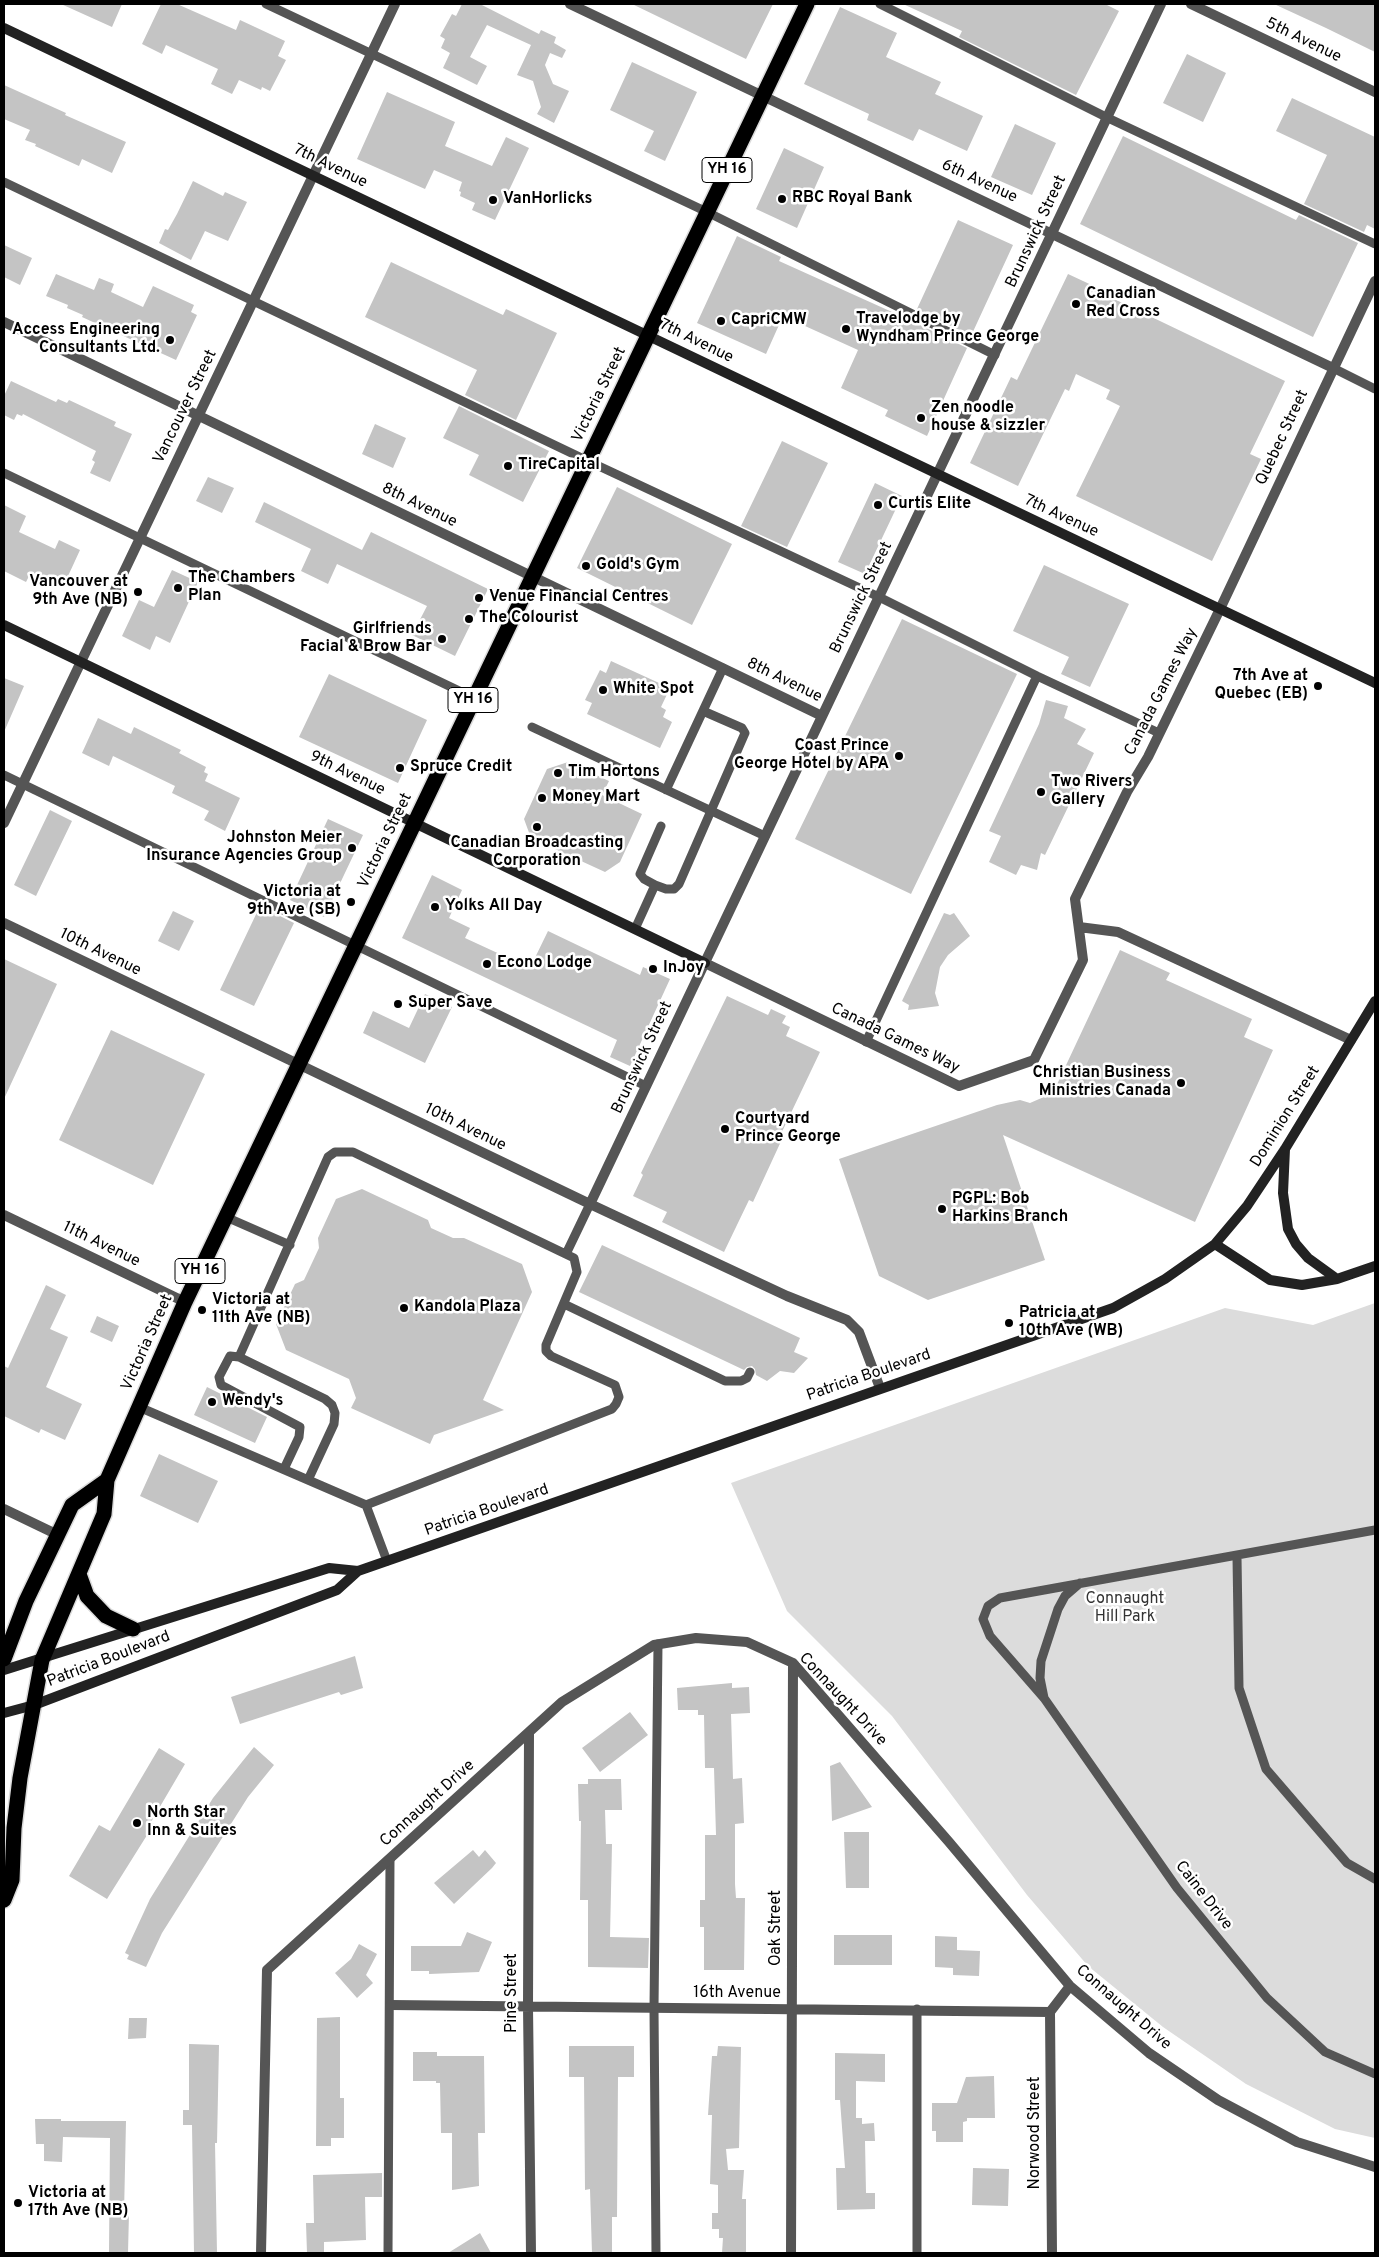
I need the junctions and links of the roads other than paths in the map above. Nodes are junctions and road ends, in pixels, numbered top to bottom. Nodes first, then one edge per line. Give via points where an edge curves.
1 (266, 4) edge
2 (395, 4) edge
3 (570, 4) edge
4 (807, 4) edge
5 (880, 4) edge
6 (1161, 4) edge
7 (1191, 4) edge
8 (4, 28) edge
9 (371, 53) junction
10 (1375, 92) edge
11 (763, 96) junction
12 (1108, 118) junction
13 (312, 176) junction
14 (4, 182) edge
15 (707, 212) junction
16 (1053, 234) junction
17 (1375, 244) edge
18 (1375, 281) edge
19 (253, 301) junction
20 (4, 322) edge
21 (648, 336) junction
22 (995, 355) junction
23 (1333, 368) junction
24 (1375, 389) edge
25 (198, 416) junction
26 (588, 461) junction
27 (4, 473) edge
28 (938, 476) junction
29 (140, 538) junction
30 (532, 577) junction
31 (879, 597) junction
32 (1220, 610) junction
33 (4, 624) edge
34 (80, 662) junction
35 (723, 668) junction
36 (1037, 676) junction
37 (1375, 683) edge
38 (474, 698) junction
39 (703, 711) junction
40 (822, 716) junction
41 (532, 727) dead end
42 (1160, 734) junction
43 (4, 775) edge
44 (22, 784) junction
45 (666, 790) junction
46 (711, 811) junction
47 (4, 823) edge
48 (414, 824) junction
49 (661, 826) dead end
50 (765, 836) junction
51 (655, 885) junction
52 (4, 923) edge
53 (1079, 927) junction
54 (635, 930) junction
55 (355, 946) junction
56 (704, 963) junction
57 (1375, 1001) edge
58 (1351, 1040) junction
59 (866, 1042) junction
60 (298, 1064) junction
61 (646, 1086) junction
62 (1285, 1149) junction
63 (590, 1204) junction
64 (4, 1215) edge
65 (226, 1216) junction
66 (1215, 1244) junction
67 (290, 1245) junction
68 (566, 1254) junction
69 (1375, 1266) edge
70 (1338, 1279) junction
71 (185, 1302) junction
72 (564, 1304) junction
73 (239, 1358) junction
74 (750, 1372) dead end
75 (880, 1388) junction
76 (139, 1407) junction
77 (284, 1469) junction
78 (107, 1480) junction
79 (308, 1480) junction
80 (366, 1505) junction
81 (4, 1509) edge
82 (1375, 1530) edge
83 (56, 1534) junction
84 (1237, 1557) junction
85 (387, 1561) junction
86 (358, 1571) junction
87 (79, 1574) junction
88 (1081, 1582) junction
89 (133, 1629) junction
90 (658, 1644) junction
91 (4, 1659) edge
92 (42, 1660) junction
93 (792, 1663) junction
94 (4, 1670) edge
95 (1044, 1698) junction
96 (34, 1705) junction
97 (4, 1713) edge
98 (529, 1734) junction
99 (390, 1859) junction
100 (1375, 1879) edge
101 (4, 1900) edge
102 (1070, 1986) junction
103 (391, 2005) junction
104 (528, 2007) junction
105 (654, 2008) junction
106 (792, 2009) junction
107 (917, 2009) junction
108 (1050, 2012) junction
109 (1375, 2074) edge
110 (1375, 2167) edge
111 (261, 2253) edge
112 (388, 2253) edge
113 (531, 2253) edge
114 (656, 2253) edge
115 (791, 2253) edge
116 (917, 2253) edge
117 (1052, 2253) edge

1 - 9 lane
2 - 9 street, Vancouver Street
3 - 11 street, 6th Avenue
4 - 11 highway, Victoria Street / YH 16
5 - 12 lane
6 - 12 street, Brunswick Street
7 - 10 street, 5th Avenue
8 - 13 street, 7th Avenue
9 - 13 street, Vancouver Street
9 - 15 lane
11 - 15 highway, Victoria Street / YH 16
11 - 16 street, 6th Avenue
12 - 16 street, Brunswick Street
12 - 17 lane
13 - 19 street, Vancouver Street
13 - 21 street, 7th Avenue
14 - 19 lane
15 - 21 highway, Victoria Street / YH 16
15 - 22 lane
16 - 22 street, Brunswick Street
16 - 23 street, 6th Avenue
18 - 23 street, Quebec Street
19 - 25 street, Vancouver Street
19 - 26 lane
20 - 25 street, 8th Avenue
21 - 26 highway, Victoria Street / YH 16
21 - 28 street, 7th Avenue
22 - 28 street, Brunswick Street
23 - 24 lane, 6th Avenue
23 - 32 street, Quebec Street
25 - 29 street, Vancouver Street
25 - 30 street, 8th Avenue
26 - 30 highway, Victoria Street / YH 16
26 - 31 lane
27 - 29 lane
28 - 31 street, Brunswick Street
28 - 32 street, 7th Avenue
29 - 34 street, Vancouver Street
29 - 38 lane
30 - 35 street, 8th Avenue
30 - 38 highway, Victoria Street / YH 16
31 - 36 lane
31 - 40 street, Brunswick Street
32 - 37 street, 7th Avenue
32 - 42 street, Canada Games Way
33 - 34 street, 9th Avenue
34 - 44 street, Vancouver Street
34 - 48 street, 9th Avenue
35 - 39 lane
35 - 40 street, 8th Avenue
36 - 42 lane
36 - 59 lane
38 - 48 highway, Victoria Street / YH 16
39 - 45 lane
39 - 46 lane via 742,728 745,734
40 - 50 street, Brunswick Street
41 - 45 lane
42 - 53 street, Canada Games Way via 1126,792 1075,899
43 - 44 lane
44 - 47 street, Vancouver Street
44 - 55 lane
45 - 46 lane
46 - 50 lane
46 - 51 lane via 679,884 674,889
48 - 54 street, 9th Avenue
48 - 55 highway, Victoria Street / YH 16
49 - 51 lane via 640,874
50 - 56 street, Brunswick Street
51 - 54 lane
52 - 60 street, 10th Avenue
53 - 58 street via 1118,932
53 - 59 street, Canada Games Way via 1083,960 1034,1060 960,1086
54 - 56 street, 9th Avenue
55 - 60 highway, Victoria Street / YH 16
55 - 61 lane
56 - 59 street, Canada Games Way
56 - 61 street, Brunswick Street
57 - 58 street, Dominion Street
58 - 62 street, Dominion Street
60 - 63 street, 10th Avenue
60 - 65 highway, Victoria Street / YH 16
61 - 63 street, Brunswick Street
62 - 66 street, Dominion Street
62 - 70 street via 1284,1193 1288,1229 1308,1258
63 - 68 lane
63 - 75 street, 10th Avenue via 787,1296 847,1320 859,1332
64 - 71 street, 11th Avenue
65 - 67 lane
65 - 71 highway, Victoria Street / YH 16
66 - 70 street via 1270,1280 1302,1285
66 - 75 street, Patricia Boulevard via 1165,1279 1113,1308
67 - 68 lane via 328,1157 344,1150
67 - 73 lane
68 - 72 lane via 574,1258 577,1272
69 - 70 street
71 - 76 highway, Victoria Street / YH 16
72 - 74 lane via 725,1381 741,1381
72 - 80 lane via 546,1352 615,1385 619,1397 612,1409
73 - 77 lane via 228,1358 219,1376 221,1385 300,1427 299,1437
73 - 79 lane via 332,1405 334,1424
75 - 85 street, Patricia Boulevard
76 - 77 lane
76 - 78 highway, Victoria Street / YH 16
77 - 79 lane
78 - 83 highway via 72,1505
78 - 87 highway, Victoria Street / YH 16 via 104,1514
79 - 80 lane
80 - 85 lane
81 - 83 street
82 - 84 lane, Caine Drive
83 - 91 highway
84 - 88 lane, Caine Drive
84 - 100 lane via 1239,1688 1266,1769 1347,1863
85 - 86 street, Patricia Boulevard
86 - 89 street, Patricia Boulevard via 329,1568
86 - 96 street, Patricia Boulevard via 337,1590
87 - 89 highway via 87,1596 106,1616
87 - 92 highway, Victoria Street / YH 16
88 - 95 lane, Caine Drive via 1065,1596 1058,1608 1043,1652 1040,1678
88 - 95 lane, Caine Drive via 1000,1598 988,1606 983,1619 996,1644
89 - 92 street, Patricia Boulevard
90 - 93 street, Connaught Drive via 696,1638 747,1642
90 - 98 street, Connaught Drive via 562,1702
90 - 105 lane
92 - 94 street, Patricia Boulevard
92 - 96 highway, Victoria Street / YH 16
93 - 102 street, Connaught Drive
93 - 106 street, Oak Street
95 - 109 lane, Caine Drive via 1177,1888 1267,1998 1325,2052
96 - 97 street, Patricia Boulevard
96 - 101 highway, Victoria Street / YH 16 via 20,1778 12,1880
98 - 99 street, Connaught Drive
98 - 104 street, Pine Street
99 - 103 lane
99 - 111 street, Connaught Drive via 267,1970
102 - 108 street
102 - 110 street, Connaught Drive via 1148,2053 1218,2100 1297,2142
103 - 104 street, 16th Avenue
103 - 112 lane
104 - 105 street, 16th Avenue
104 - 113 street, Pine Street
105 - 106 street, 16th Avenue
105 - 114 lane
106 - 107 street, 16th Avenue
106 - 115 street, Oak Street
107 - 108 street, 16th Avenue
107 - 116 lane
108 - 117 street, Norwood Street

